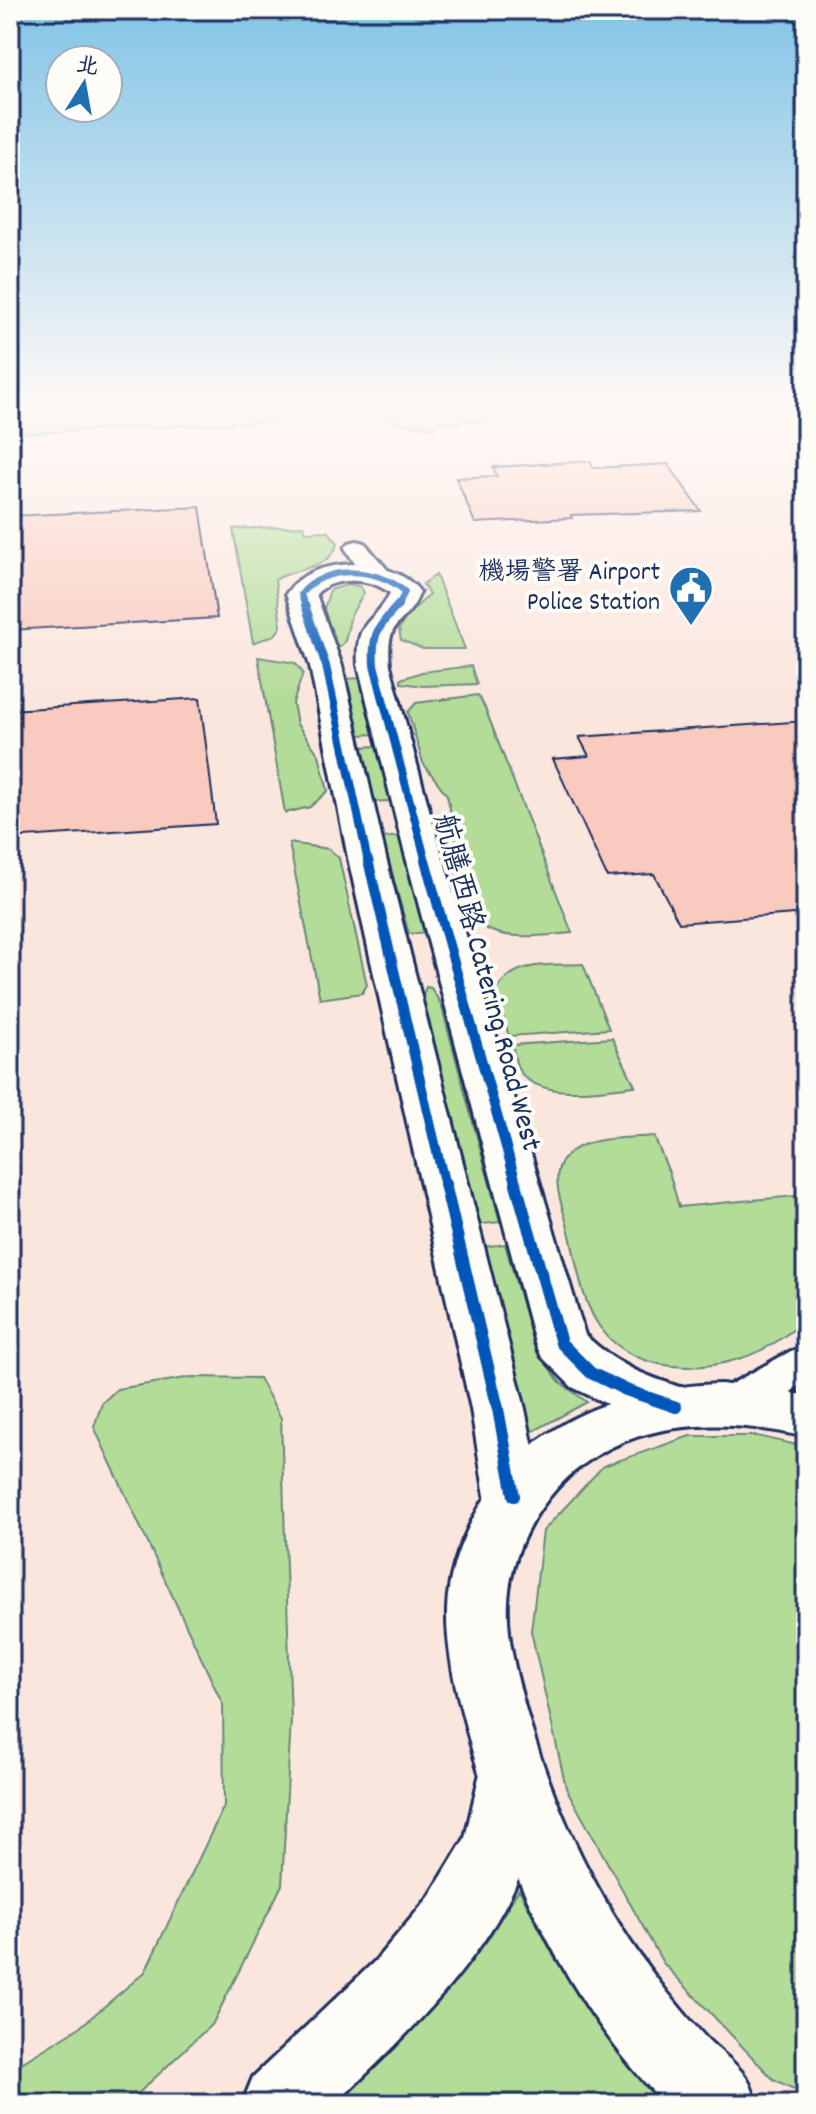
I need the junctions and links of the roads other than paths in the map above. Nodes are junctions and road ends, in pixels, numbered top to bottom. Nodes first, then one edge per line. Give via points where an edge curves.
1 (806, 1362) edge
2 (731, 1405) junction
3 (676, 1407) junction
4 (806, 1416) edge
5 (514, 1496) junction
6 (512, 1777) junction
7 (280, 2104) edge
8 (719, 2104) edge

1 - 2 street
2 - 3 street
2 - 4 street
3 - 5 street via 592,1432 552,1458
3 - 5 street, 航膳西路 Catering Road West via 591,1373 561,1343 374,665 373,639 405,592 393,580 356,563 308,584 301,594 326,668
5 - 6 street via 497,1526 478,1600 484,1672
6 - 7 street via 496,1846 467,1906 400,1988
6 - 8 street via 557,1883 588,1936 663,2045

